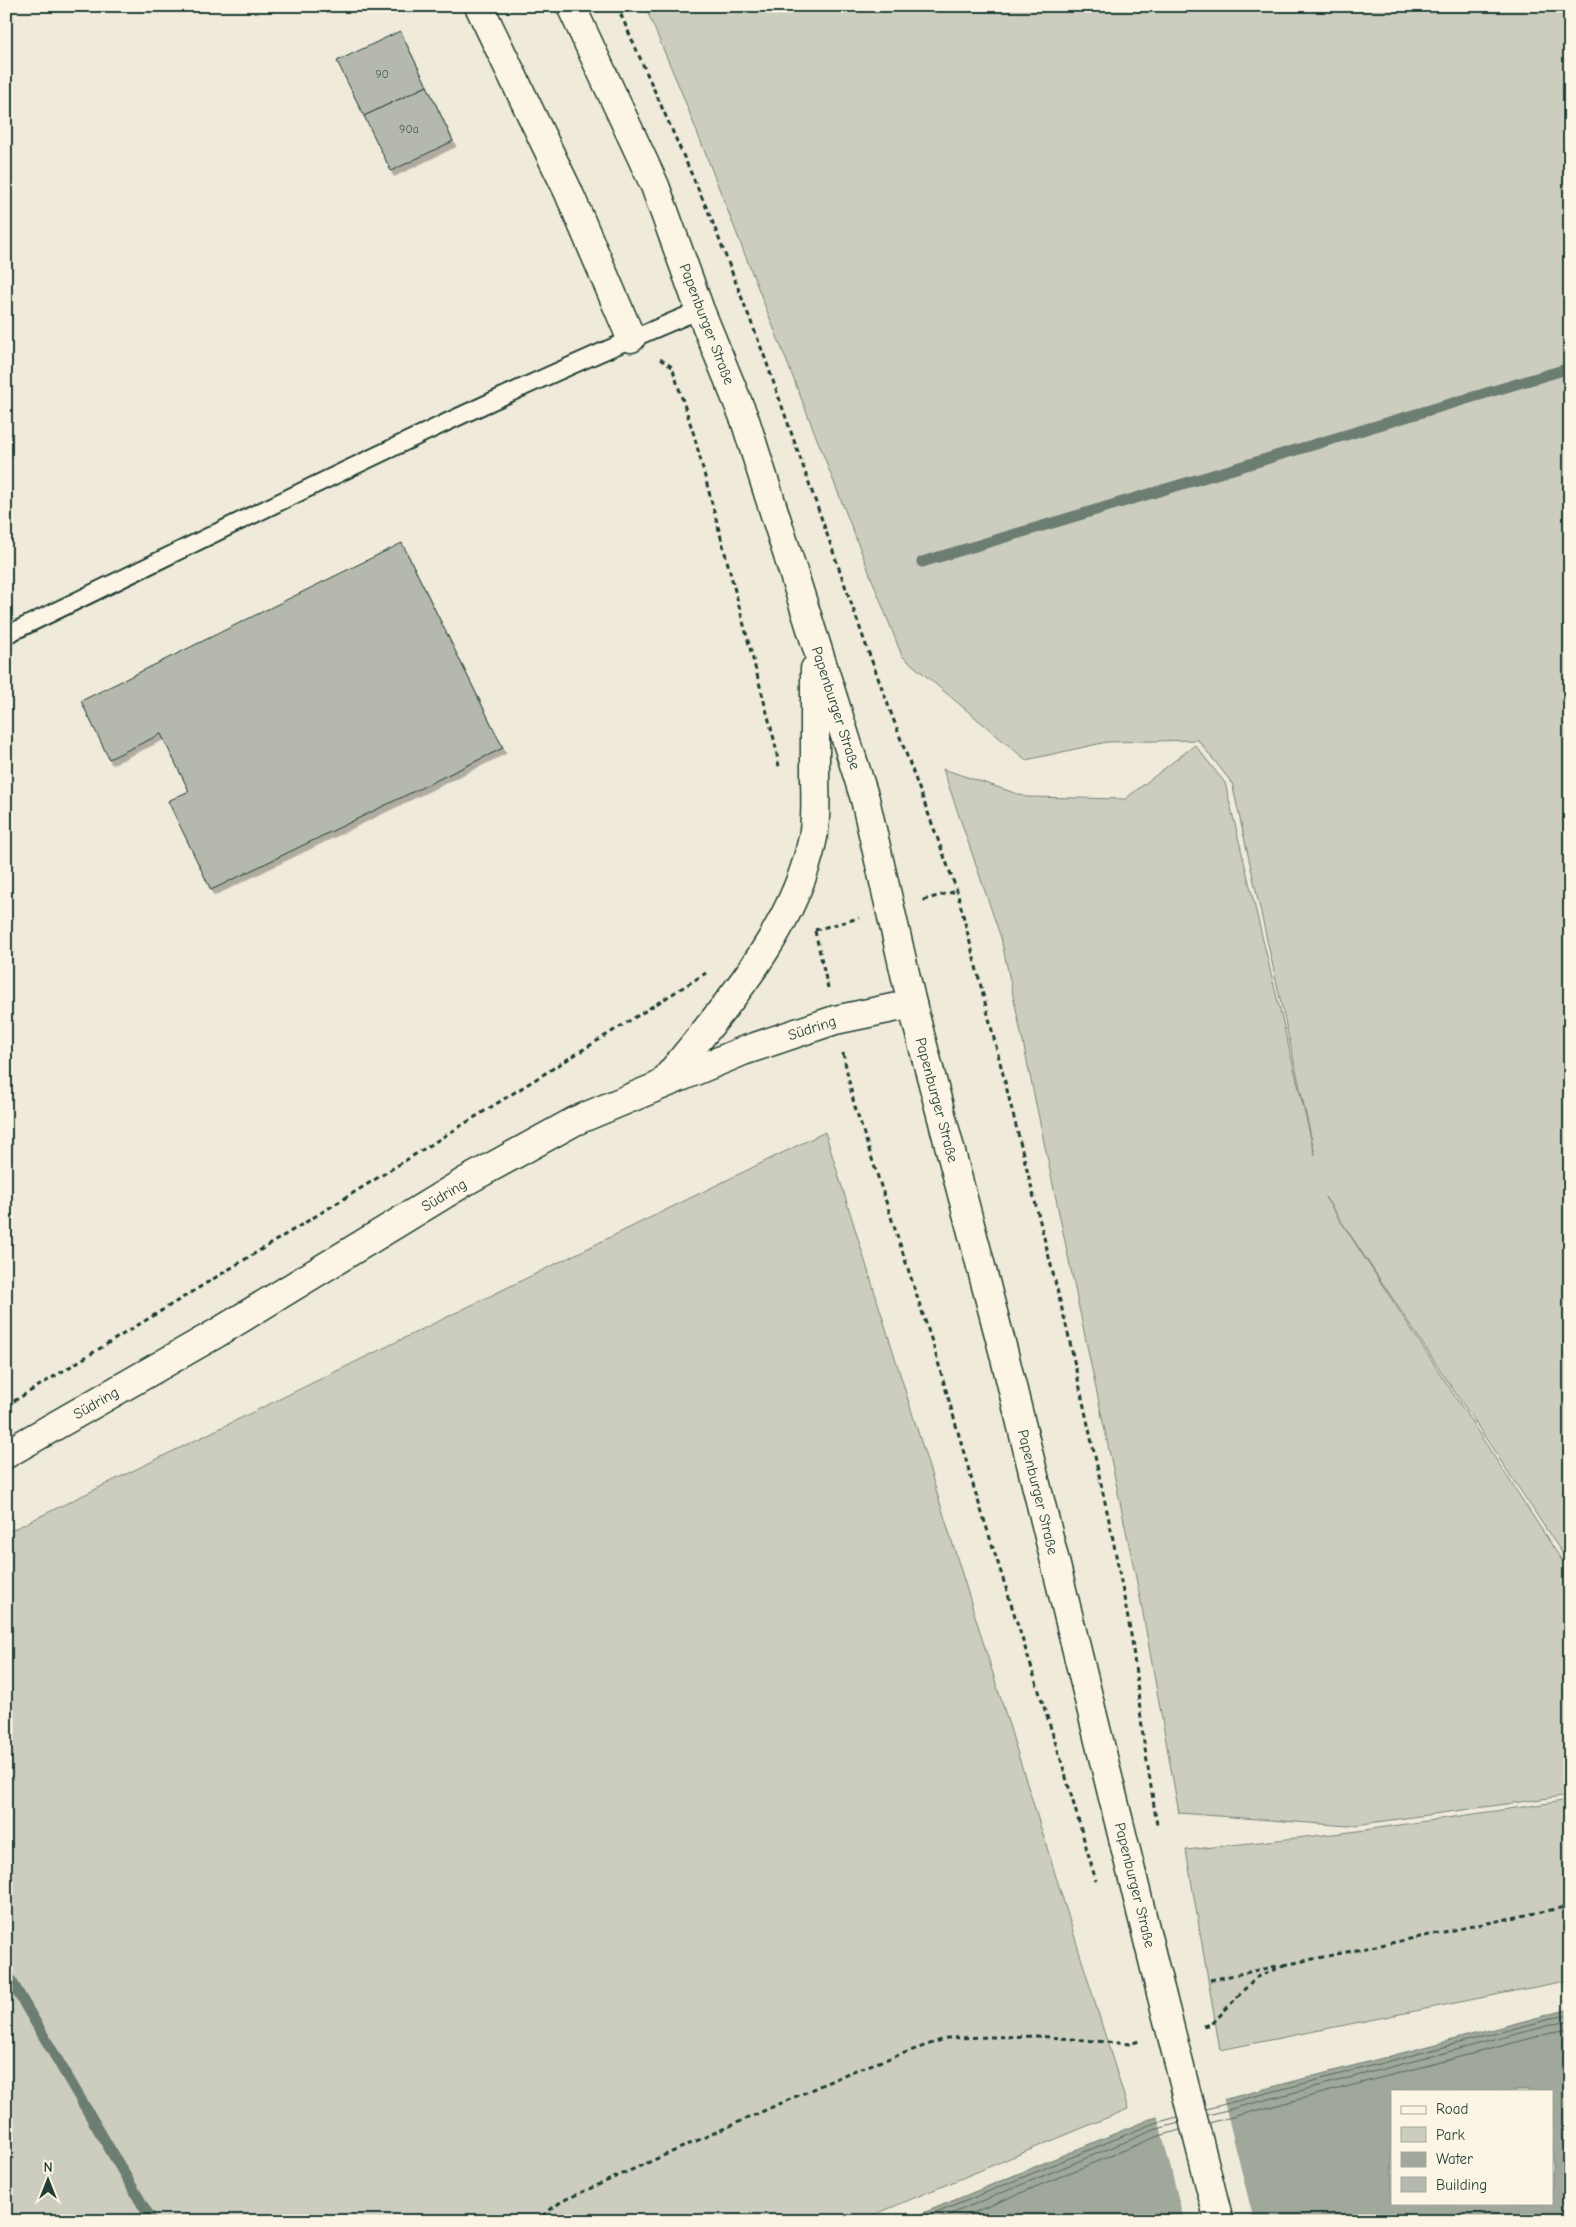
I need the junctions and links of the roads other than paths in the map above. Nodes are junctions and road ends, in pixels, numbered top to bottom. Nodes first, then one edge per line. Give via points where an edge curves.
1 (480, 6) edge
2 (571, 6) edge
3 (700, 310) junction
4 (631, 338) junction
5 (6, 635) edge
6 (815, 643) junction
7 (912, 1004) junction
8 (662, 1084) junction
9 (6, 1454) edge
10 (1219, 2221) edge

1 - 4 main road via 568,191
2 - 3 main road, Papenburger Straße via 655,186
3 - 4 lane
3 - 6 main road, Papenburger Straße via 745,420
4 - 5 lane
6 - 7 main road, Papenburger Straße via 865,799
6 - 8 main road via 813,836 799,890 726,1006
7 - 8 main road, Südring via 835,1020 743,1051
7 - 10 main road, Papenburger Straße, bridge via 1004,1354
8 - 9 main road, Südring via 575,1121 466,1181 217,1333

